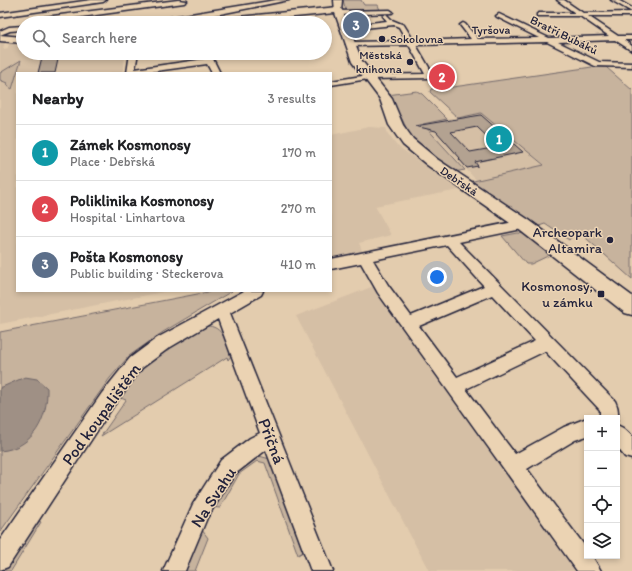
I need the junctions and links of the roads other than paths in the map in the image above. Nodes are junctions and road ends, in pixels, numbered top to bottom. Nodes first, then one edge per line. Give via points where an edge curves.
1 (103, 0) edge
2 (184, 0) edge
3 (286, 0) edge
4 (338, 0) edge
5 (560, 0) edge
6 (614, 0) edge
7 (632, 10) edge
8 (59, 12) dead end
9 (186, 12) junction
10 (144, 13) dead end
11 (339, 13) junction
12 (632, 14) edge
13 (0, 15) edge
14 (540, 15) dead end
15 (582, 15) junction
16 (52, 16) edge
17 (77, 16) edge
18 (121, 16) edge
19 (172, 16) edge
20 (299, 16) edge
21 (499, 16) dead end
22 (393, 23) junction
23 (463, 25) dead end
24 (16, 28) edge
25 (344, 28) junction
26 (0, 33) edge
27 (0, 38) edge
28 (617, 38) junction
29 (632, 38) edge
30 (16, 39) edge
31 (548, 40) junction
32 (476, 41) junction
33 (411, 43) junction
34 (350, 44) junction
35 (632, 49) edge
36 (133, 60) edge
37 (210, 61) joint
38 (632, 65) edge
39 (131, 72) edge
40 (138, 72) edge
41 (216, 72) edge
42 (368, 78) junction
43 (332, 83) edge
44 (522, 224) junction
45 (450, 240) junction
46 (365, 257) junction
47 (332, 264) edge
48 (494, 288) junction
49 (254, 292) edge
50 (632, 307) edge
51 (220, 311) junction
52 (409, 323) junction
53 (547, 342) junction
54 (455, 386) junction
55 (609, 415) edge
56 (584, 428) edge
57 (620, 437) edge
58 (270, 438) junction
59 (632, 450) edge
60 (514, 466) junction
61 (0, 560) edge
62 (174, 571) edge
63 (322, 571) edge
64 (590, 571) edge

1 - 13 street
2 - 9 street
2 - 17 street
3 - 9 street
4 - 11 street
5 - 15 street
6 - 7 street
8 - 16 street
9 - 19 street
10 - 18 street
11 - 20 main road
11 - 22 street via 388,11
11 - 25 main road, Debřská
12 - 15 street
14 - 15 street
15 - 28 street
21 - 31 street, Bratří Bubáků
22 - 25 street
22 - 33 street via 402,26
23 - 32 street
24 - 26 street via 9,28
25 - 34 main road, Debřská
27 - 30 main road
28 - 29 street, Tyršova
28 - 31 street, Tyršova
28 - 35 street
31 - 32 street, Tyršova
31 - 38 street, Bratří Bubáků via 598,64
32 - 33 street, Tyršova
33 - 34 street, Tyršova
33 - 42 street via 430,76
34 - 42 main road, Debřská via 357,62
36 - 39 street
37 - 40 street
37 - 41 street
42 - 43 street
42 - 44 main road, Debřská via 386,99 401,133 412,146
44 - 45 street
44 - 50 main road, Debřská
45 - 46 street
45 - 48 street
46 - 47 street
46 - 52 street
48 - 52 street
48 - 53 street
49 - 51 street, Pod koupalištěm
51 - 58 street, Příčná via 225,318
51 - 61 street, Pod koupalištěm via 163,343 136,363 108,399
52 - 54 street
53 - 54 street
53 - 55 street via 609,407
54 - 60 street
56 - 60 street via 570,433
57 - 59 street
58 - 62 street, Na Svahu via 228,467 200,511
58 - 63 street, Příčná
60 - 64 street

